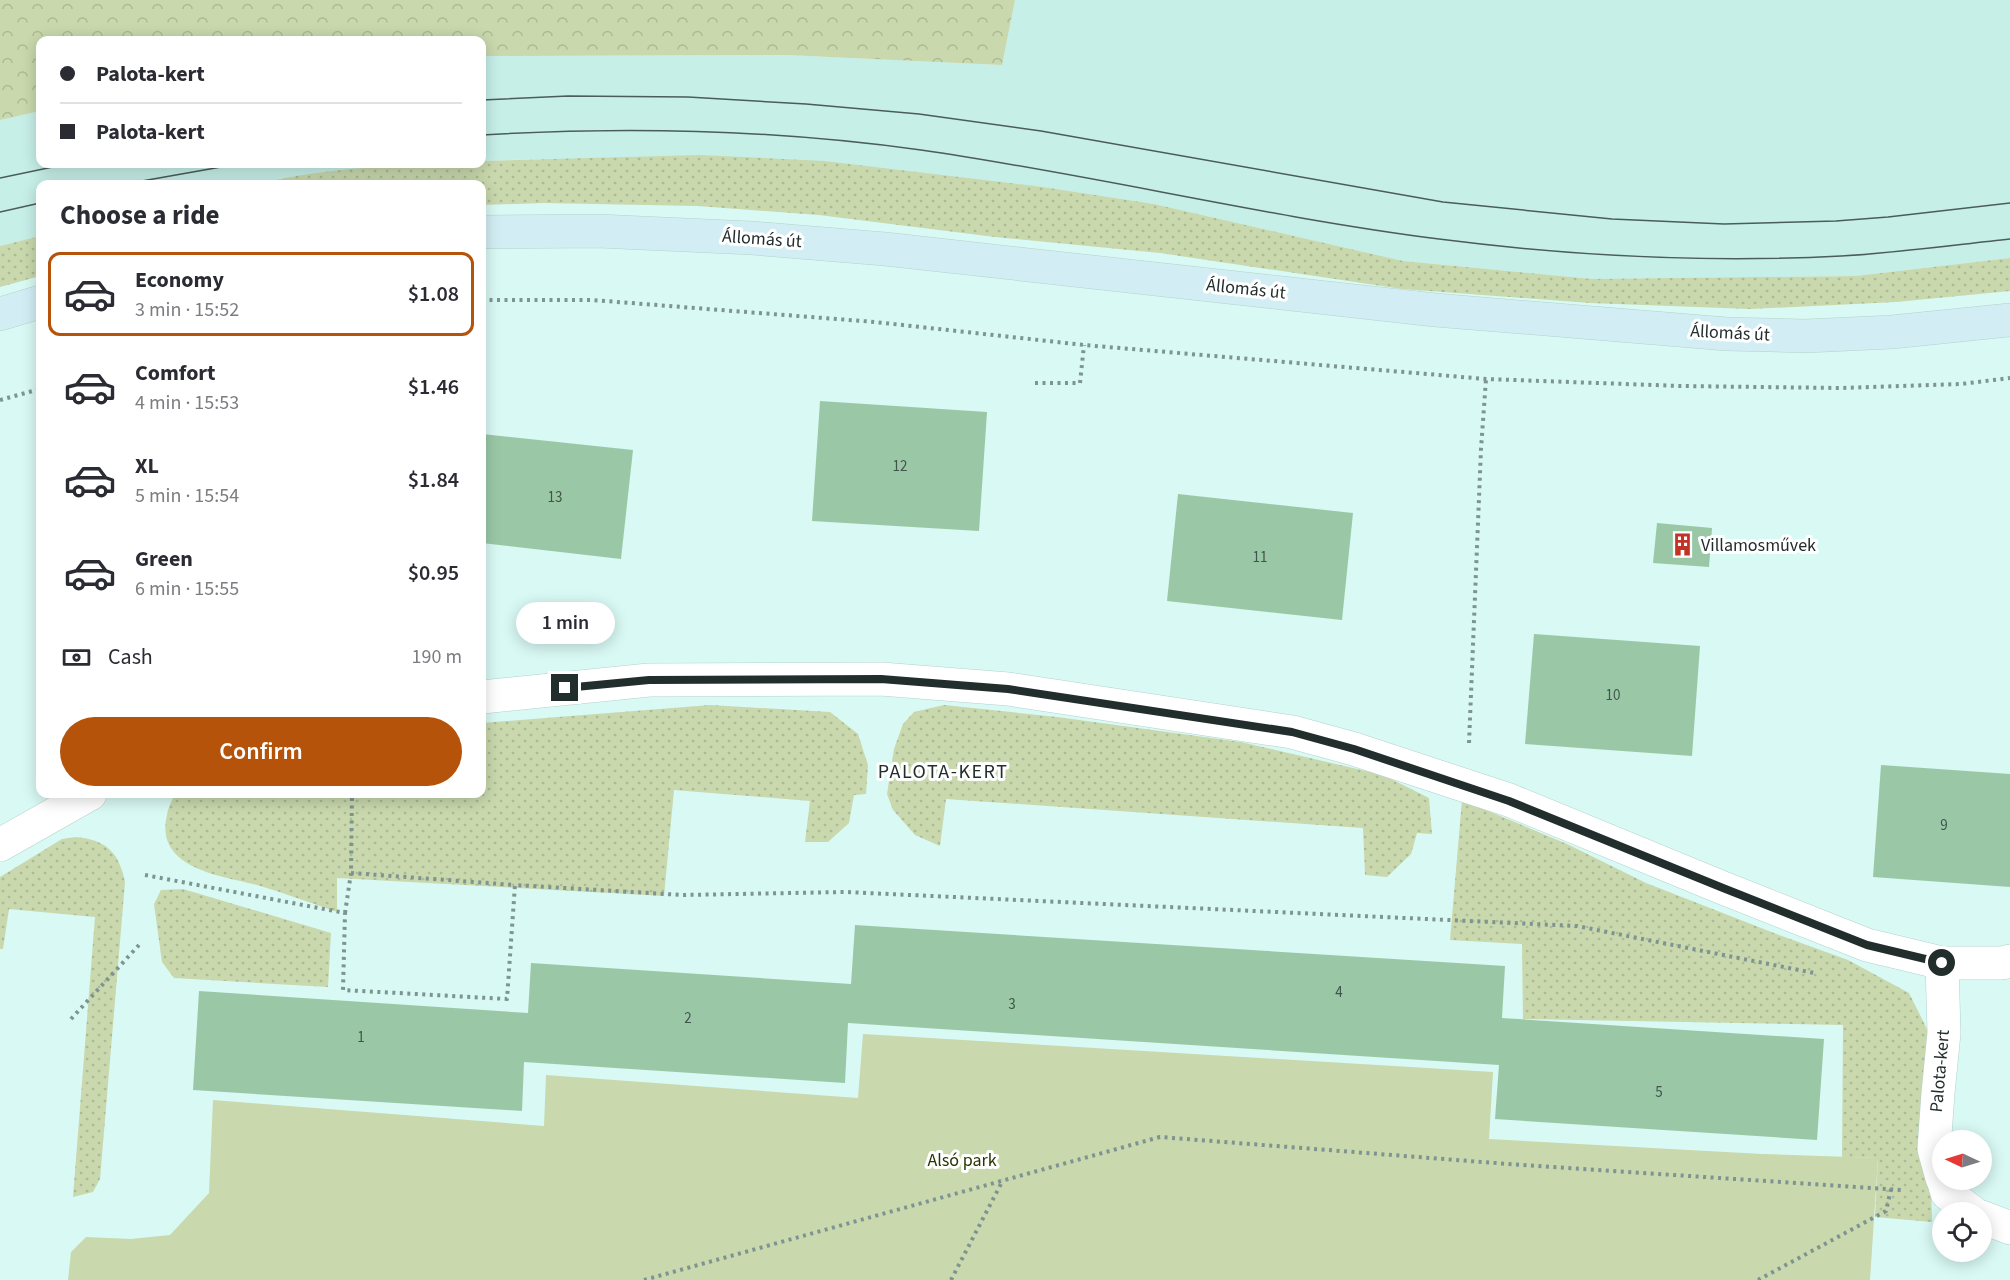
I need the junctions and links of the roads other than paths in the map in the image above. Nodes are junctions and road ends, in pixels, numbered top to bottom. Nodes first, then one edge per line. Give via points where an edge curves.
1 (486, 232) edge
2 (36, 303) edge
3 (0, 314) edge
4 (2010, 320) edge
5 (486, 697) edge
6 (83, 798) edge
7 (0, 845) edge
8 (2010, 961) edge
9 (1942, 963) junction
10 (1951, 1191) edge
11 (1992, 1221) edge
12 (2010, 1228) edge

1 - 4 main road, Állomás út via 598,231 808,242 1424,309 1726,334 1892,332
2 - 3 main road
5 - 9 street via 649,680 881,679 1008,689 1292,732 1509,801 1867,945
6 - 7 street
8 - 9 street
9 - 10 street, Palota-kert via 1944,1033 1935,1149
11 - 12 street

